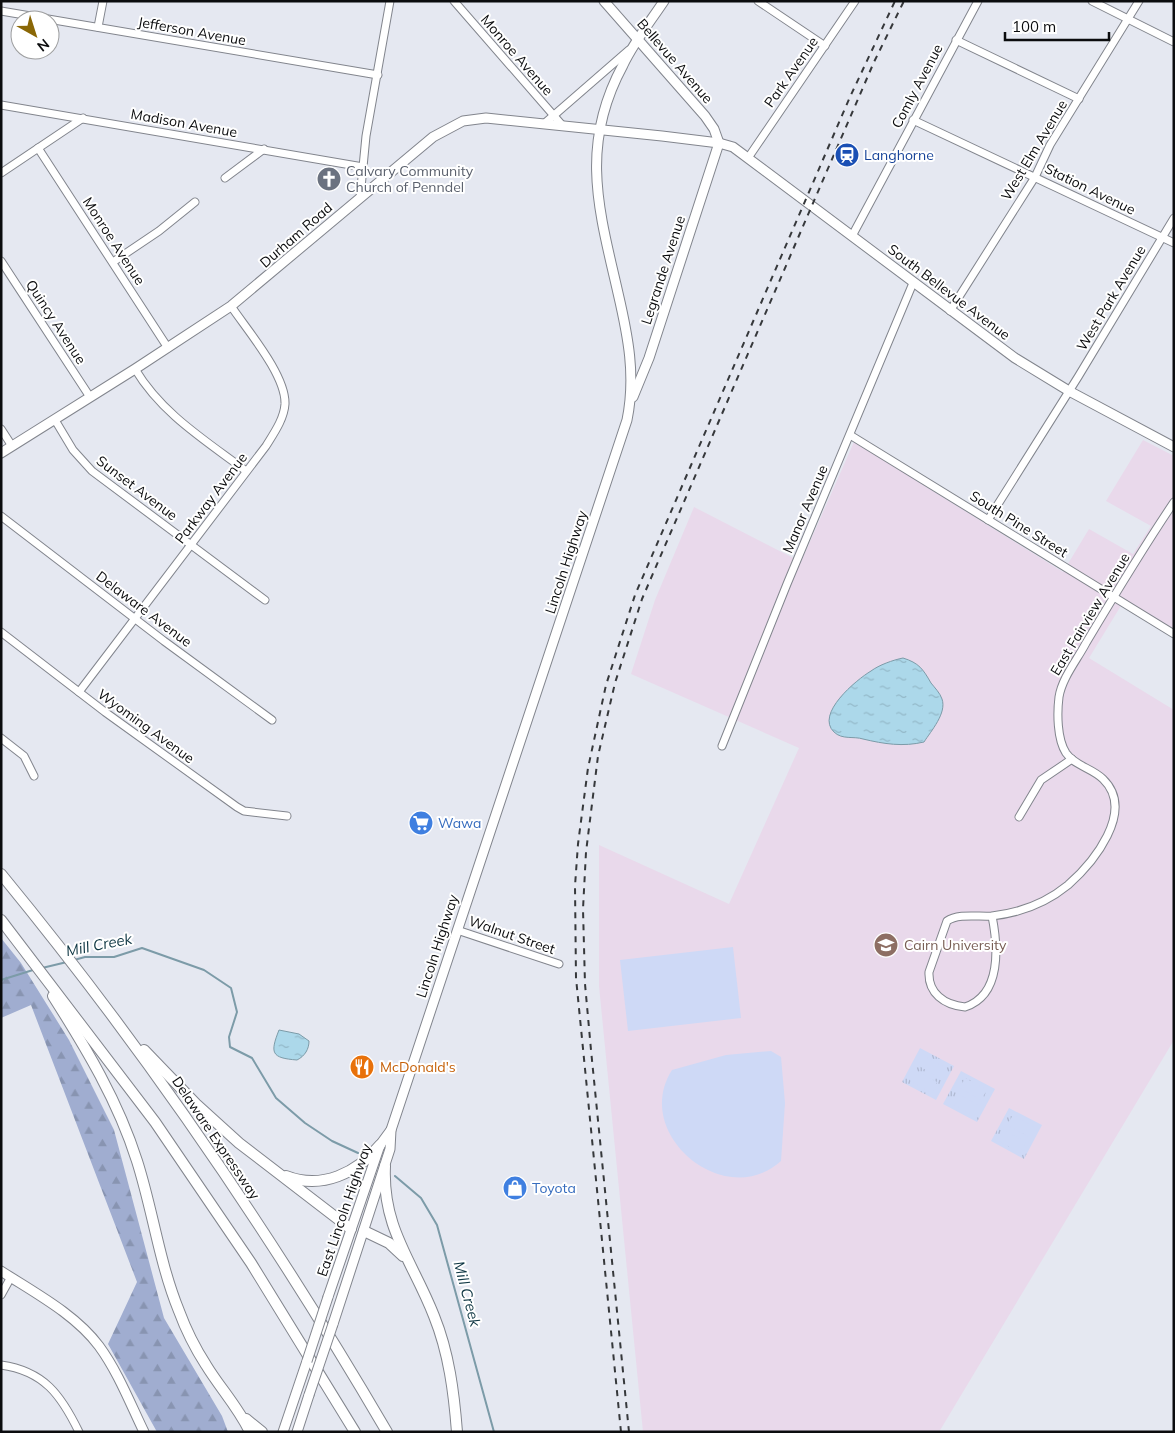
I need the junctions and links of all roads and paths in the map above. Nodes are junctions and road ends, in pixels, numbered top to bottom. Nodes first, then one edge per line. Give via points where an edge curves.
1 (102, 1) edge
2 (390, 1) edge
3 (454, 1) edge
4 (604, 1) edge
5 (664, 1) edge
6 (758, 1) edge
7 (855, 1) edge
8 (978, 1) edge
9 (1092, 1) edge
10 (1139, 1) edge
11 (1, 11) edge
12 (1128, 19) junction
13 (98, 27) junction
14 (956, 40) junction
15 (1174, 42) edge
16 (635, 43) junction
17 (825, 46) junction
18 (378, 75) junction
19 (1079, 99) junction
20 (1, 105) edge
21 (554, 115) junction
22 (83, 118) junction
23 (913, 120) junction
24 (544, 123) junction
25 (562, 125) junction
26 (599, 130) junction
27 (718, 143) junction
28 (38, 148) junction
29 (264, 149) junction
30 (748, 158) junction
31 (363, 167) junction
32 (1, 173) edge
33 (1035, 176) junction
34 (225, 178) dead end
35 (360, 198) junction
36 (195, 202) dead end
37 (1174, 218) edge
38 (852, 236) junction
39 (1161, 238) junction
40 (1174, 244) edge
41 (1, 261) edge
42 (113, 262) junction
43 (913, 283) junction
44 (231, 306) junction
45 (950, 311) junction
46 (168, 348) junction
47 (136, 369) junction
48 (1068, 391) junction
49 (90, 398) junction
50 (630, 404) junction
51 (55, 420) junction
52 (1, 430) edge
53 (850, 436) junction
54 (12, 446) junction
55 (1174, 447) edge
56 (1, 453) edge
57 (246, 471) junction
58 (1174, 502) edge
59 (1, 516) edge
60 (988, 520) junction
61 (190, 545) junction
62 (1114, 598) junction
63 (265, 600) dead end
64 (134, 619) junction
65 (1, 632) edge
66 (1174, 634) edge
67 (79, 692) junction
68 (272, 720) dead end
69 (1, 738) edge
70 (722, 746) dead end
71 (1072, 759) junction
72 (34, 776) dead end
73 (286, 816) dead end
74 (1019, 817) dead end
75 (1, 874) edge
76 (992, 916) junction
77 (1, 920) edge
78 (457, 930) junction
79 (559, 964) dead end
80 (44, 979) junction
81 (116, 1019) junction
82 (391, 1130) junction
83 (380, 1145) junction
84 (385, 1166) junction
85 (278, 1174) junction
86 (351, 1228) junction
87 (364, 1231) junction
88 (408, 1262) junction
89 (1, 1271) edge
90 (11, 1277) junction
91 (1, 1295) edge
92 (1, 1365) edge
93 (240, 1413) junction
94 (79, 1432) edge
95 (144, 1432) edge
96 (250, 1432) edge
97 (262, 1432) edge
98 (284, 1432) edge
99 (297, 1432) edge
100 (355, 1432) edge
101 (387, 1432) edge
102 (457, 1432) edge

1 - 13 street
2 - 18 street
3 - 21 street, Monroe Avenue
4 - 16 main road, Bellevue Avenue
5 - 16 main road, Lincoln Highway
6 - 17 street
7 - 17 street, Park Avenue
8 - 14 street, Comly Avenue
9 - 12 street
10 - 12 street, West Elm Avenue
11 - 13 street, Jefferson Avenue
12 - 15 street
12 - 19 street, West Elm Avenue
13 - 18 street, Jefferson Avenue
14 - 19 street
14 - 23 street, Comly Avenue
16 - 21 street
16 - 26 main road, Lincoln Highway via 612,88
16 - 27 main road, Bellevue Avenue via 705,116
17 - 30 street, Park Avenue
18 - 31 street
19 - 33 street, West Elm Avenue
20 - 22 street, Madison Avenue
21 - 24 street
21 - 25 street, Monroe Avenue
22 - 28 street
22 - 29 street, Madison Avenue
23 - 33 street, Station Avenue
23 - 38 street, Comly Avenue
24 - 25 main road, Durham Road
24 - 35 main road, Durham Road via 486,118 452,125 424,143
25 - 26 main road, Durham Road
26 - 27 main road, Durham Road
26 - 50 main road, Lincoln Highway via 596,190 629,341
27 - 30 main road, South Bellevue Avenue
27 - 50 main road, Legrande Avenue via 649,358
28 - 32 street
28 - 42 street, Monroe Avenue
29 - 31 street, Madison Avenue
29 - 34 street
30 - 38 main road, South Bellevue Avenue
31 - 35 street
33 - 39 street, Station Avenue
33 - 45 street, West Elm Avenue
35 - 44 main road, Durham Road
36 - 42 street
37 - 39 street, West Park Avenue
38 - 43 main road, South Bellevue Avenue
39 - 40 street, Station Avenue
39 - 48 street, West Park Avenue
41 - 49 street, Quincy Avenue
42 - 46 street, Monroe Avenue
43 - 45 main road, South Bellevue Avenue
43 - 53 street, Manor Avenue
44 - 46 main road, Durham Road
44 - 57 street, Parkway Avenue via 278,377 285,398 275,432
45 - 48 main road, South Bellevue Avenue
46 - 47 main road, Durham Road
47 - 49 main road, Durham Road
47 - 57 street via 163,407
48 - 55 main road, South Bellevue Avenue
48 - 60 street, West Park Avenue
49 - 51 main road, Durham Road
50 - 78 main road, Lincoln Highway via 618,450
51 - 54 main road, Durham Road
51 - 61 street, Sunset Avenue via 73,450 92,471
52 - 54 street
53 - 60 street, South Pine Street
53 - 70 street, Manor Avenue
54 - 56 main road, Durham Road
57 - 61 street, Parkway Avenue
58 - 62 street, East Fairview Avenue
59 - 64 street, Delaware Avenue
60 - 62 street, South Pine Street
61 - 63 street, Sunset Avenue
61 - 64 street, Parkway Avenue
62 - 66 street, South Pine Street
62 - 71 street, East Fairview Avenue via 1061,688 1058,707 1061,735 1066,752
64 - 67 street, Parkway Avenue
64 - 68 street, Delaware Avenue
65 - 67 street, Wyoming Avenue
67 - 73 street, Wyoming Avenue via 237,807
69 - 72 street via 24,756
71 - 74 street via 1041,780
71 - 76 street via 1102,778 1113,794 1113,820 1108,833 1095,855 1066,886 1033,905
75 - 81 highway, Delaware Expressway
76 - 76 street via 997,959 995,970 979,1000 965,1006 944,1001 933,992 928,981 946,924 950,919
77 - 80 highway
78 - 79 street, Walnut Street
78 - 82 main road, Lincoln Highway
80 - 93 highway via 88,1053 121,1118 138,1162 162,1261 179,1313 206,1365
80 - 100 highway via 155,1122 251,1263
81 - 85 highway via 196,1104
81 - 101 highway, Delaware Expressway via 251,1213
82 - 83 main road, East Lincoln Highway
82 - 84 main road, East Lincoln Highway
83 - 85 highway via 359,1166 336,1178 308,1181
83 - 86 main road, East Lincoln Highway
84 - 87 main road, East Lincoln Highway
84 - 88 highway via 386,1204
85 - 86 highway
86 - 87 main road
86 - 98 main road, East Lincoln Highway, bridge
87 - 88 highway via 389,1243
87 - 99 main road, East Lincoln Highway, bridge
88 - 102 highway via 440,1330
89 - 90 main road
90 - 91 street
90 - 95 main road via 70,1317 90,1336 113,1369
92 - 94 street via 21,1369 42,1379 58,1394
93 - 96 highway
93 - 97 highway

